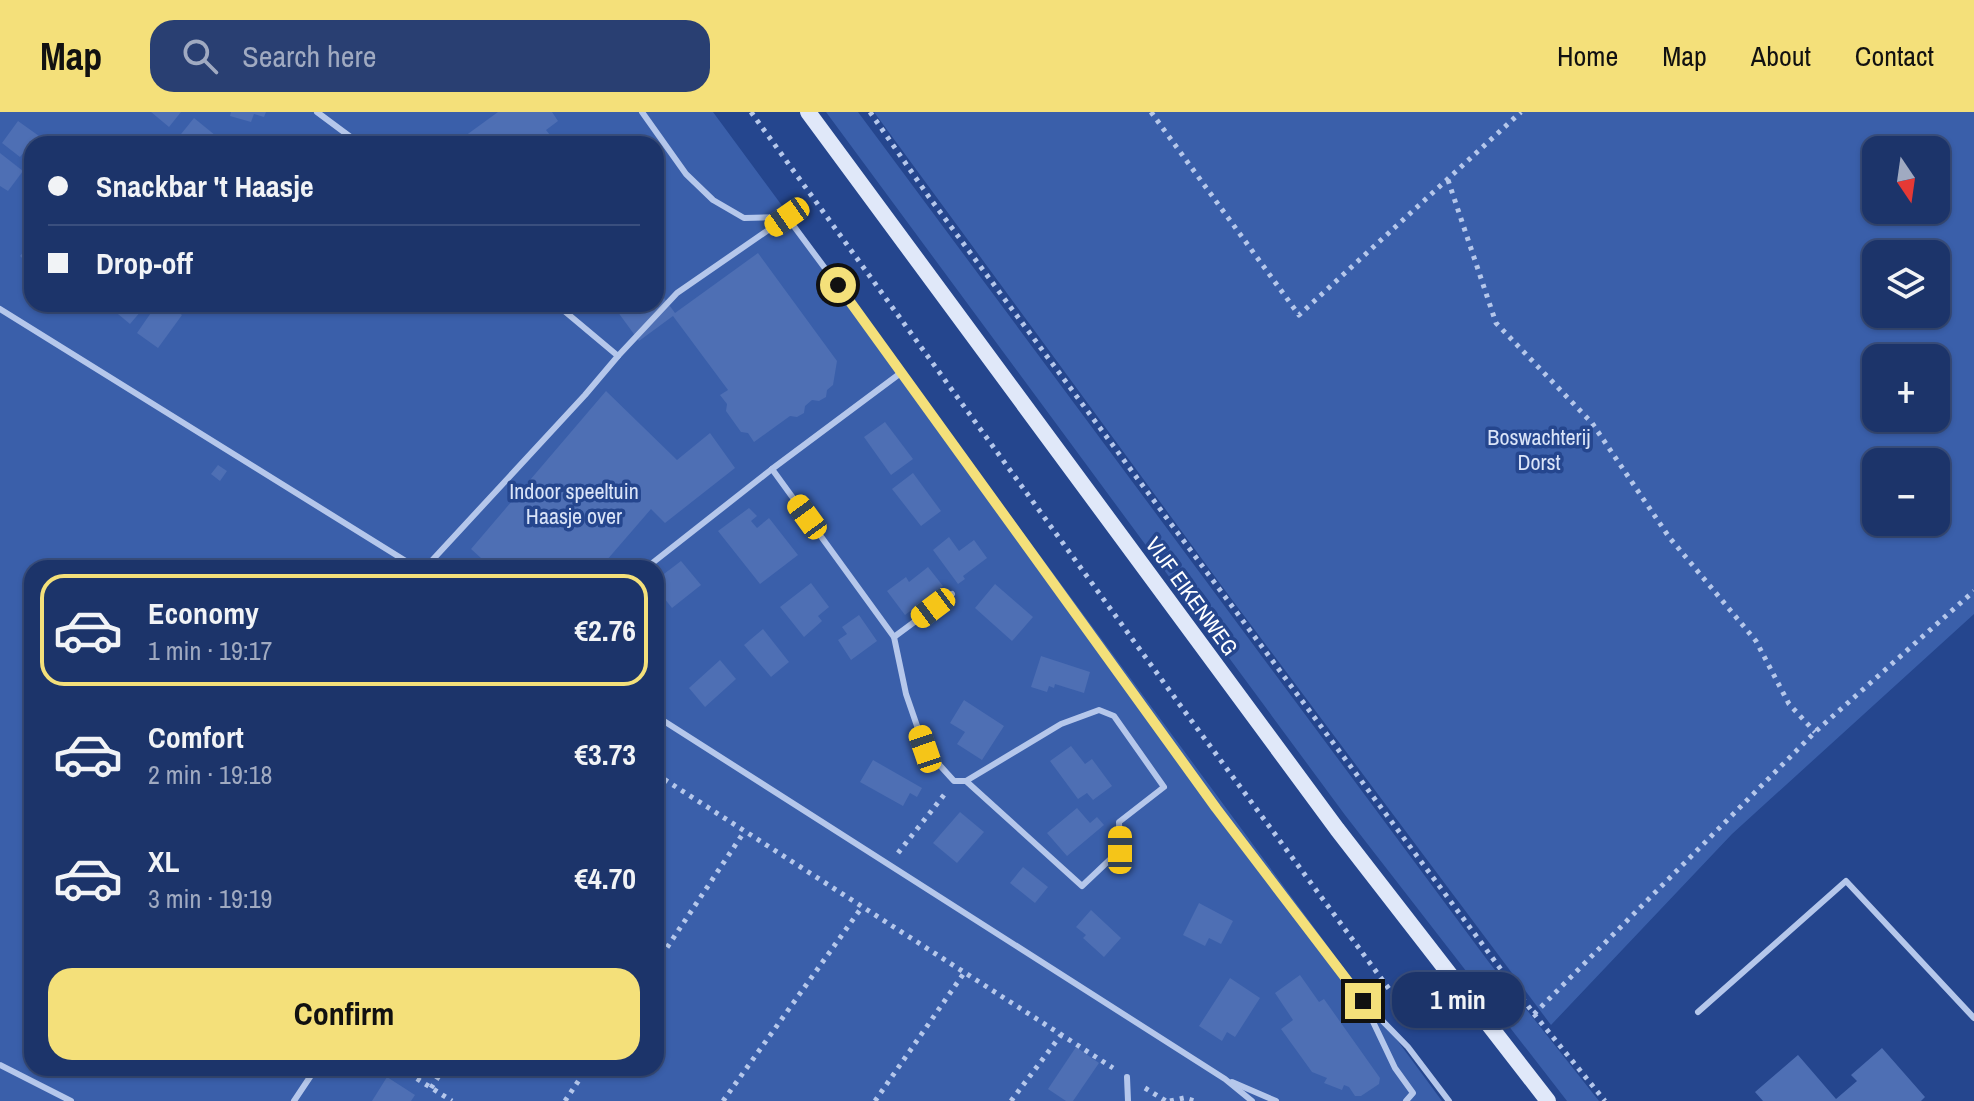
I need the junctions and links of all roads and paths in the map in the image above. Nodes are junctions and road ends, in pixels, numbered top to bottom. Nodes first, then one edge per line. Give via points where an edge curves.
1 (317, 112) edge
2 (642, 112) edge
3 (751, 112) edge
4 (808, 112) edge
5 (870, 112) edge
6 (1151, 112) edge
7 (1521, 112) edge
8 (349, 136) edge
9 (659, 136) edge
10 (664, 143) edge
11 (1448, 180) junction
12 (787, 217) junction
13 (664, 307) edge
14 (0, 309) edge
15 (566, 312) edge
16 (659, 312) edge
17 (618, 356) junction
18 (902, 372) junction
19 (772, 469) junction
20 (404, 560) edge
21 (432, 560) edge
22 (656, 560) edge
23 (1974, 591) edge
24 (952, 594) dead end
25 (894, 637) junction
26 (664, 721) edge
27 (1815, 732) junction
28 (664, 779) edge
29 (954, 781) junction
30 (966, 781) junction
31 (744, 831) junction
32 (888, 865) junction
33 (862, 907) junction
34 (664, 952) edge
35 (964, 973) junction
36 (1363, 1001) junction
37 (1698, 1012) dead end
38 (1534, 1014) junction
39 (1974, 1018) edge
40 (1061, 1035) junction
41 (1425, 1038) dead end
42 (0, 1065) edge
43 (311, 1076) edge
44 (412, 1076) edge
45 (439, 1076) edge
46 (582, 1076) edge
47 (1127, 1077) joint
48 (1225, 1079) junction
49 (431, 1088) junction
50 (1413, 1093) junction
51 (71, 1101) edge
52 (294, 1101) edge
53 (452, 1101) edge
54 (565, 1101) edge
55 (723, 1101) edge
56 (875, 1101) edge
57 (1011, 1101) edge
58 (1128, 1101) edge
59 (1170, 1101) edge
60 (1195, 1101) edge
61 (1252, 1101) edge
62 (1276, 1101) edge
63 (1406, 1101) edge
64 (1421, 1101) edge
65 (1449, 1101) edge
66 (1548, 1101) edge
67 (1605, 1101) edge

1 - 8 lane
2 - 9 lane
3 - 41 path
4 - 66 main road, VIJF EIKENWEG via 1337,829
5 - 38 path, VIJF EIKENWEG
6 - 11 path via 1299,315
7 - 11 path
10 - 12 lane via 713,200 744,218
11 - 27 path via 1496,323 1592,423 1669,537 1756,641 1789,704
12 - 13 lane
12 - 18 lane
14 - 20 lane
15 - 17 lane
16 - 17 lane
17 - 21 lane
18 - 19 lane
18 - 36 lane via 1207,796
19 - 22 lane
19 - 25 lane
23 - 27 path
24 - 25 lane
25 - 29 lane via 925,749
26 - 32 lane
27 - 38 path
28 - 31 path
29 - 30 lane
29 - 32 path
30 - 30 lane via 1061,724 1099,710 1114,716 1164,787 1119,822 1120,850 1082,886
31 - 33 path
31 - 34 path
32 - 48 lane
33 - 35 path
33 - 55 path
35 - 40 path
35 - 56 path
36 - 50 lane
36 - 65 lane via 1408,1047
37 - 39 lane via 1846,881
38 - 67 path, VIJF EIKENWEG
40 - 47 path
40 - 57 path
42 - 51 lane
43 - 52 lane
44 - 49 path
45 - 49 path
46 - 54 path
47 - 58 lane
48 - 61 lane
48 - 62 lane
49 - 53 path
50 - 63 lane
50 - 64 lane
59 - 60 path

